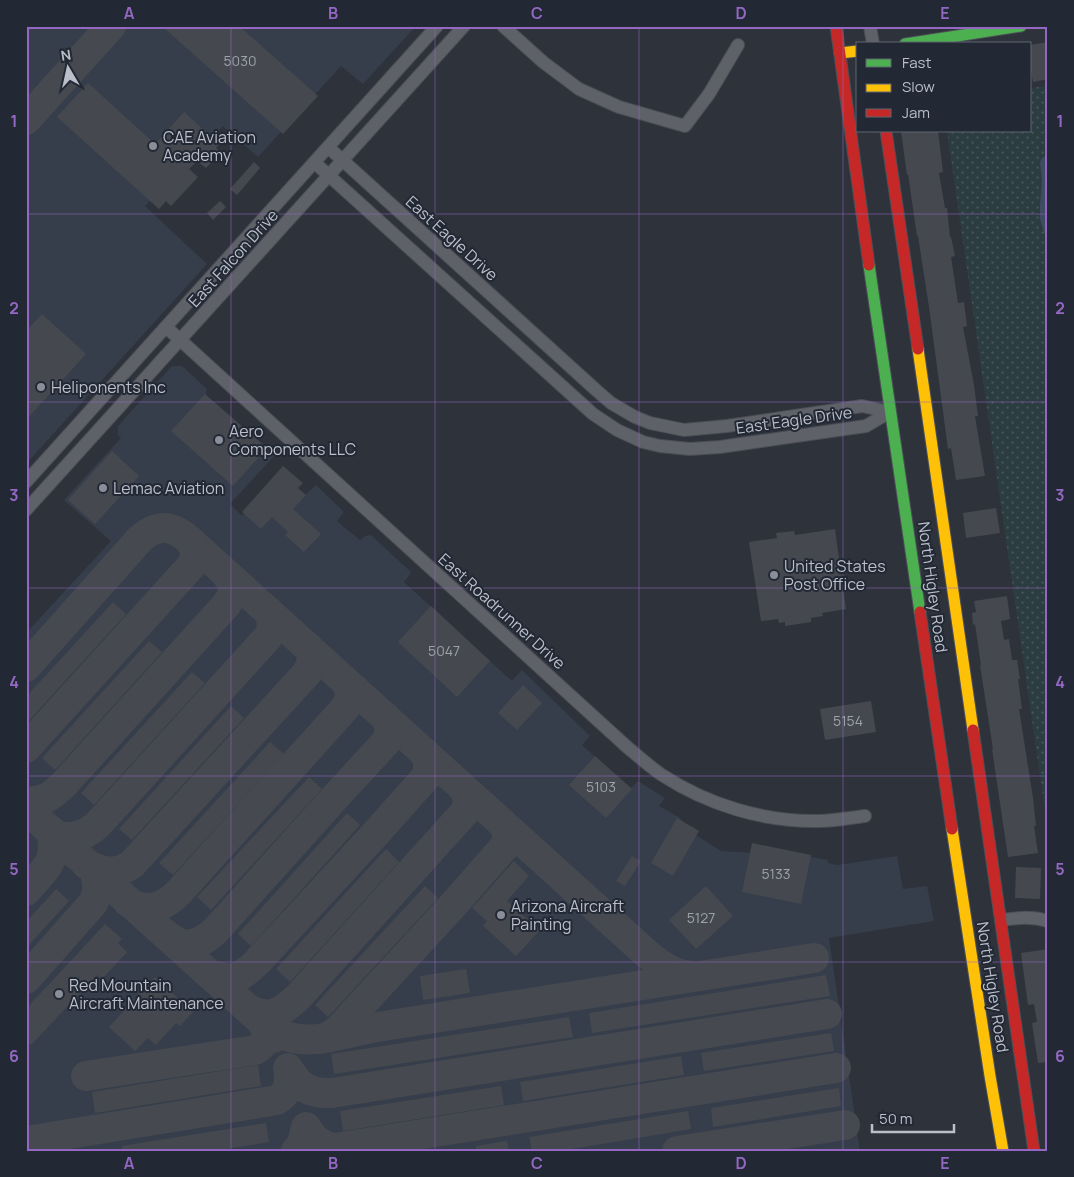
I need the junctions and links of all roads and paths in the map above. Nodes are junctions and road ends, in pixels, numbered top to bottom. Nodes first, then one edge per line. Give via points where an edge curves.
1 (438, 26) edge
2 (464, 26) edge
3 (504, 26) edge
4 (836, 26) edge
5 (870, 26) edge
6 (1021, 26) edge
7 (873, 42) edge
8 (918, 42) edge
9 (738, 45) dead end
10 (856, 50) edge
11 (840, 53) junction
12 (886, 132) edge
13 (329, 148) junction
14 (343, 161) junction
15 (315, 163) junction
16 (330, 176) junction
17 (481, 286) junction
18 (468, 301) junction
19 (166, 327) junction
20 (180, 340) junction
21 (890, 412) junction
22 (26, 482) edge
23 (26, 510) edge
24 (864, 816) dead end
25 (1001, 920) junction
26 (1048, 921) edge
27 (1003, 1151) edge
28 (1034, 1151) edge

1 - 13 street, East Falcon Drive
2 - 14 street, East Falcon Drive
3 - 9 street via 579,89 619,107 685,126 709,94
4 - 11 street, North Higley Road
5 - 7 street
6 - 8 street
10 - 11 street
11 - 21 street, North Higley Road
12 - 25 street, North Higley Road
13 - 14 street, East Eagle Drive
13 - 15 street, East Falcon Drive
14 - 16 street, East Falcon Drive
14 - 17 street, East Eagle Drive
15 - 16 street, East Eagle Drive
15 - 19 street, East Falcon Drive
16 - 18 street, East Eagle Drive
16 - 20 street, East Falcon Drive
17 - 18 street
17 - 21 street, East Eagle Drive via 612,403 650,423 684,430 862,406
18 - 21 street, East Eagle Drive via 593,414 644,442 677,449 705,449 866,426
19 - 20 street, East Roadrunner Drive
19 - 22 street, East Falcon Drive
20 - 23 street, East Falcon Drive
20 - 24 street, East Roadrunner Drive via 626,746 661,774 705,798 768,817 821,821
21 - 27 street, North Higley Road
25 - 26 street via 1030,917
25 - 28 street, North Higley Road

